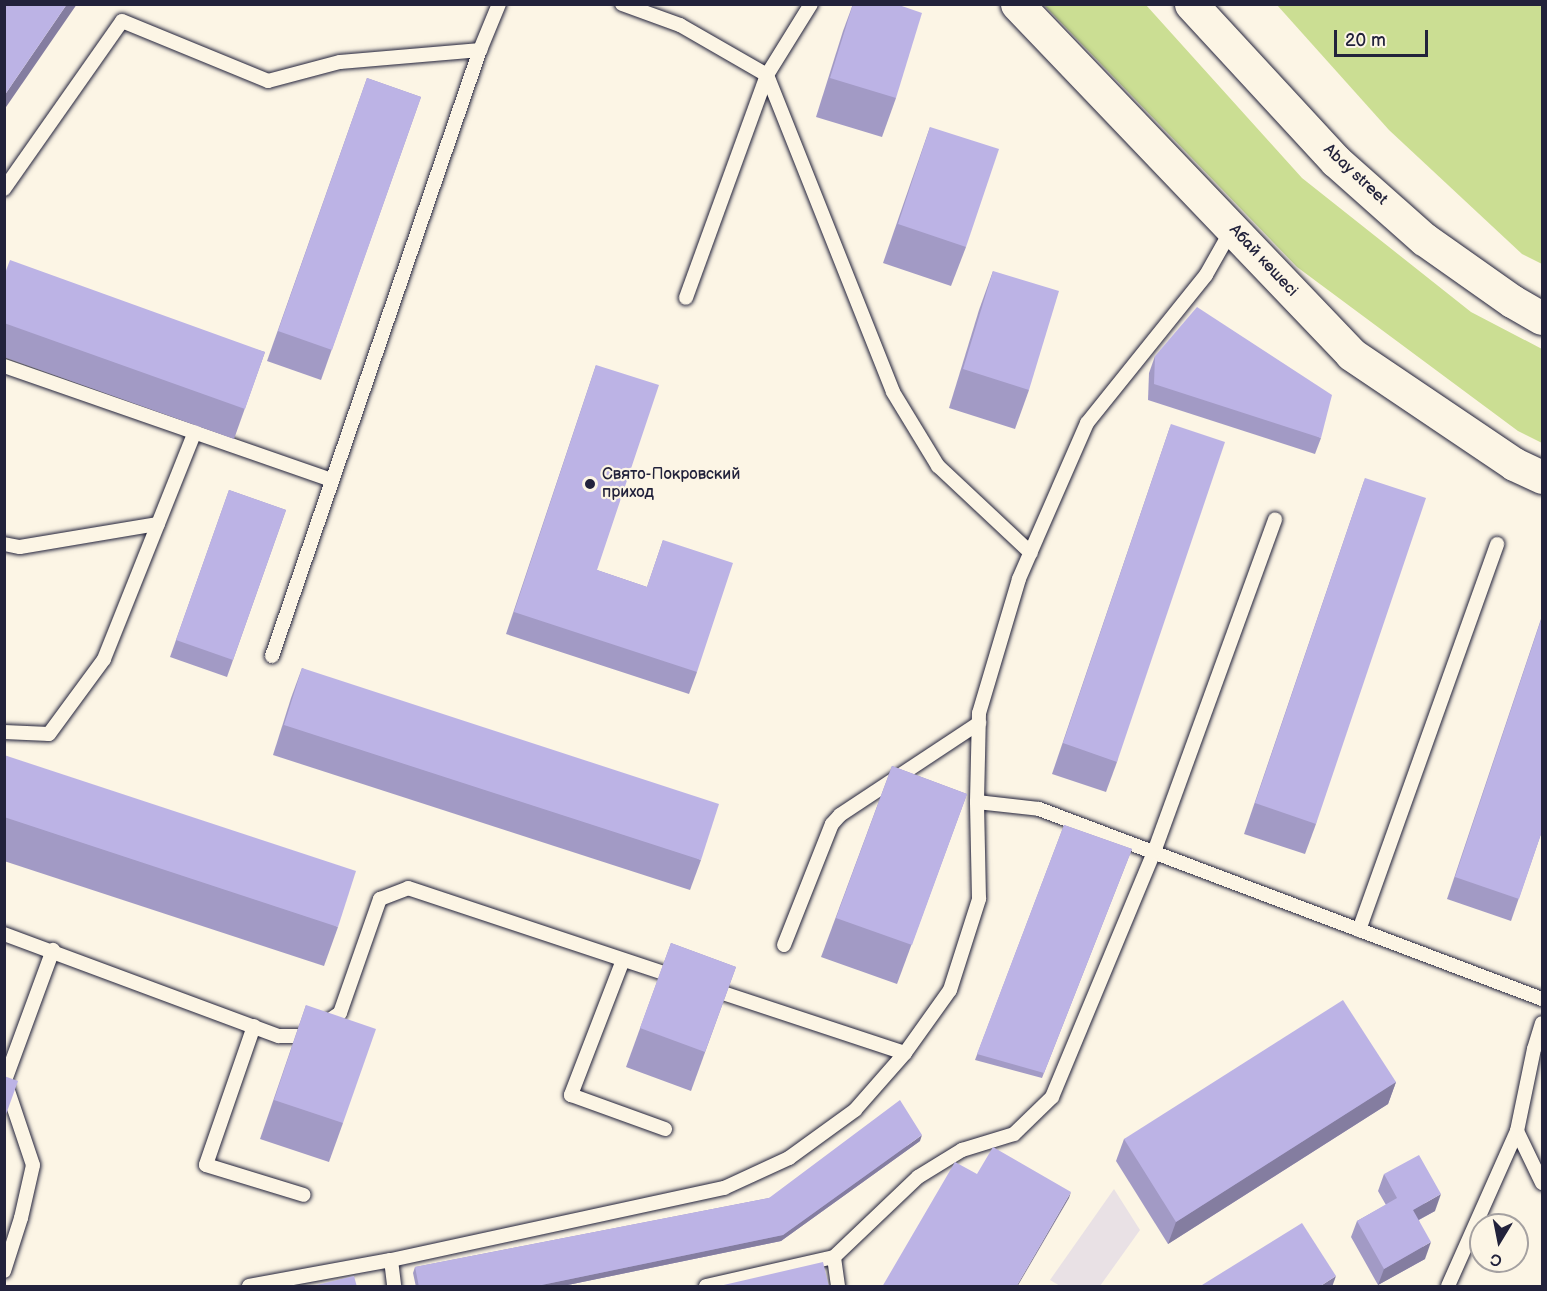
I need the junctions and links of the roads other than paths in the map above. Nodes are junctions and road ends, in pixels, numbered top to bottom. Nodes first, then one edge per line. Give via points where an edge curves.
1 (499, 4) edge
2 (622, 4) edge
3 (812, 4) edge
4 (1017, 4) edge
5 (1191, 4) edge
6 (480, 50) junction
7 (767, 75) junction
8 (4, 189) edge
9 (1232, 228) junction
10 (686, 298) dead end
11 (1542, 318) edge
12 (4, 366) edge
13 (195, 432) junction
14 (1542, 477) edge
15 (332, 480) junction
16 (1275, 519) dead end
17 (158, 524) junction
18 (4, 544) edge
19 (1497, 544) dead end
20 (1031, 553) junction
21 (272, 656) dead end
22 (979, 723) junction
23 (4, 732) edge
24 (977, 802) junction
25 (1154, 852) junction
26 (1359, 930) junction
27 (4, 934) edge
28 (784, 945) dead end
29 (53, 950) junction
30 (623, 960) junction
31 (1542, 999) edge
32 (1542, 1023) edge
33 (255, 1026) junction
34 (905, 1053) junction
35 (5, 1083) edge
36 (665, 1129) dead end
37 (1517, 1131) junction
38 (1542, 1183) edge
39 (304, 1195) dead end
40 (834, 1257) junction
41 (391, 1260) junction
42 (4, 1271) edge
43 (249, 1287) edge
44 (394, 1287) edge
45 (706, 1287) edge
46 (838, 1287) edge
47 (1448, 1287) edge

1 - 6 lane
2 - 7 lane via 680,25
3 - 7 lane
4 - 9 street, Абай көшесі
5 - 11 street, Abay street via 1336,161 1442,251
6 - 8 lane via 340,62 268,81 122,21
6 - 15 lane
7 - 10 lane
7 - 20 lane via 893,392 938,466
9 - 14 street, Абай көшесі via 1351,354 1514,464
9 - 20 lane via 1206,275 1087,423
12 - 13 lane
13 - 15 lane
13 - 17 lane
15 - 21 lane
16 - 25 lane
17 - 18 lane via 20,547
17 - 23 lane via 104,659 49,734
19 - 26 lane
20 - 22 lane via 1016,591
22 - 24 lane
22 - 28 lane via 831,824
24 - 25 lane via 1039,809
24 - 34 lane via 979,899 950,990
25 - 26 lane
25 - 40 lane via 1052,1097 1014,1134 962,1150 918,1177
26 - 31 lane
27 - 29 lane
29 - 33 lane
29 - 35 lane
30 - 33 lane via 408,888 380,899 340,1013 306,1036 279,1036
30 - 34 lane
30 - 36 lane via 571,1095
32 - 37 lane
33 - 39 lane via 206,1165
34 - 41 lane via 845,1117 789,1158 724,1188
35 - 42 lane via 33,1165
37 - 38 lane
37 - 47 lane
40 - 45 lane
40 - 46 lane
41 - 43 lane
41 - 44 lane

